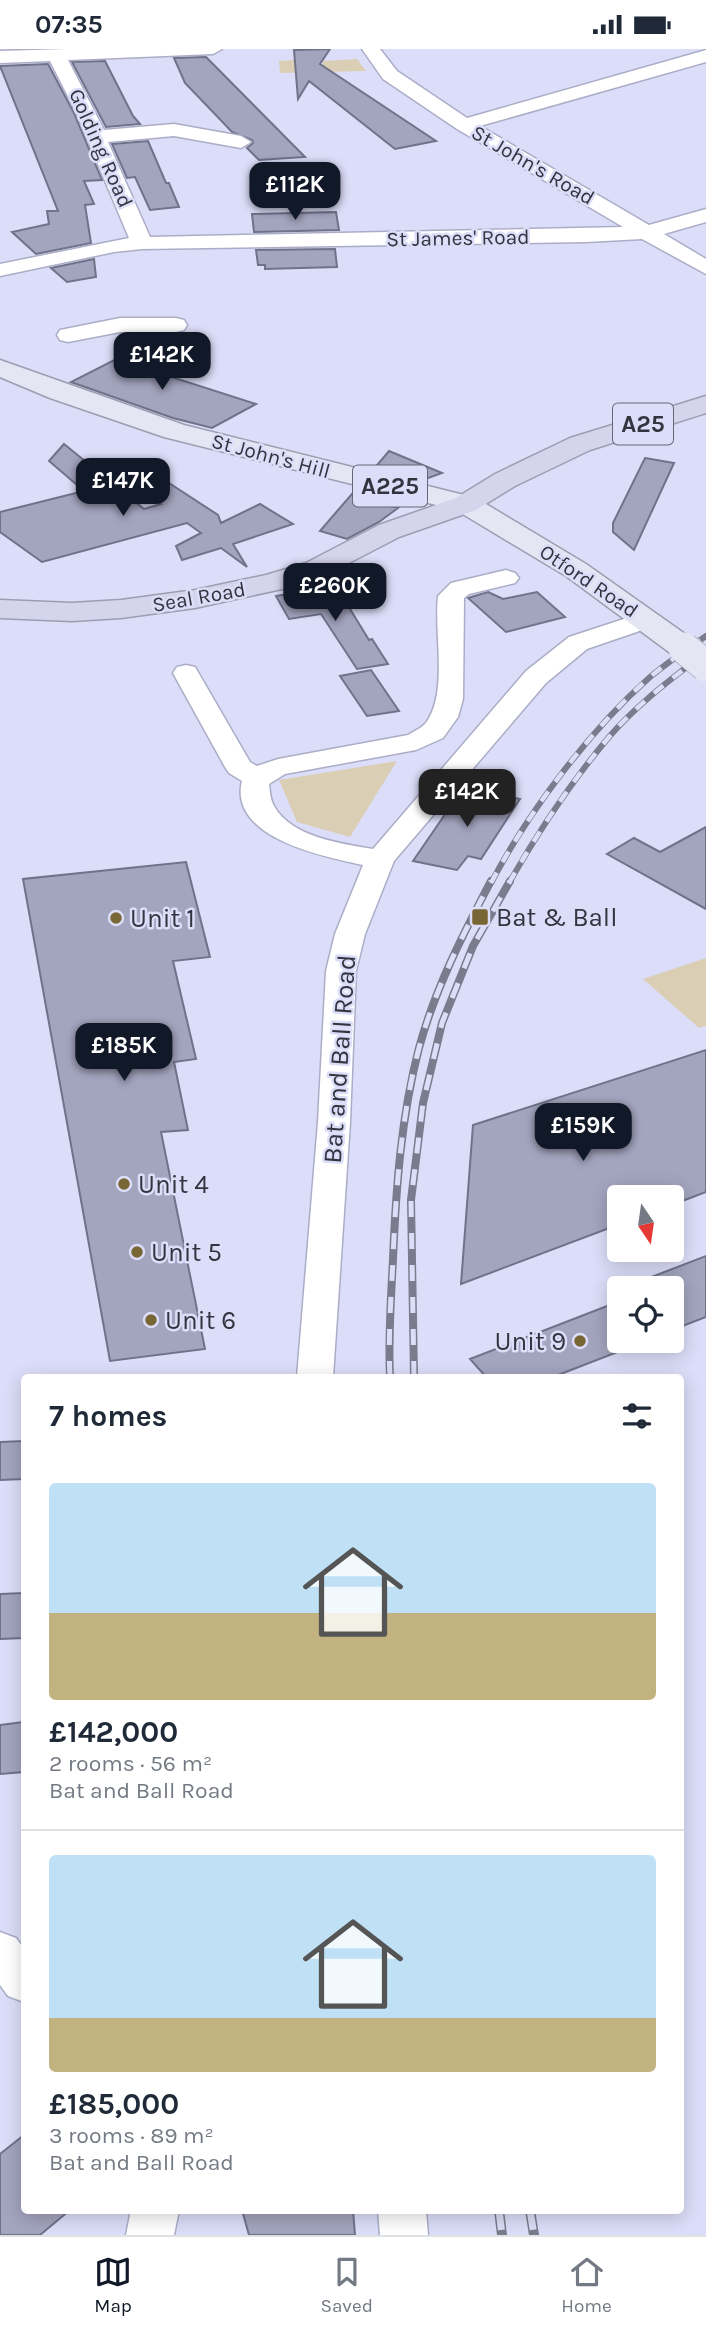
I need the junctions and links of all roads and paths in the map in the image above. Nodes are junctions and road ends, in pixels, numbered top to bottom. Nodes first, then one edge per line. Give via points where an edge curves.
1 (213, 49) edge
2 (371, 49) edge
3 (56, 55) junction
4 (706, 56) edge
5 (0, 57) edge
6 (464, 125) junction
7 (96, 137) junction
8 (241, 142) dead end
9 (706, 215) edge
10 (649, 232) junction
11 (142, 243) junction
12 (706, 268) edge
13 (0, 269) edge
14 (176, 325) dead end
15 (68, 335) dead end
16 (0, 368) edge
17 (706, 404) edge
18 (466, 504) junction
19 (506, 578) dead end
20 (0, 609) edge
21 (645, 619) junction
22 (706, 666) edge
23 (186, 673) dead end
24 (257, 778) junction
25 (380, 859) junction
26 (316, 1374) edge
27 (0, 1951) edge
28 (21, 1979) edge
29 (154, 2214) edge
30 (402, 2214) edge
31 (150, 2235) edge
32 (404, 2235) edge

1 - 3 street
2 - 6 street, St John's Road via 390,75
3 - 5 street
3 - 7 street, Golding Road
4 - 6 street
6 - 10 street, St John's Road
7 - 8 street via 174,130
7 - 11 street, Golding Road
9 - 10 street, St James' Road
10 - 11 street, St James' Road
10 - 12 street, St John's Road
11 - 13 street, St James' Road
14 - 15 street via 120,325
16 - 18 main road, St John's Hill / A225 via 174,431
17 - 18 highway, A25 via 580,445
18 - 20 highway, Seal Road / A25 via 389,531 316,569 238,591 109,610
18 - 21 main road, Otford Road / A225 via 557,557
19 - 24 street via 452,594 446,713 434,733 408,743 278,767
21 - 22 main road, Otford Road / A225, bridge
21 - 25 street, Bat and Ball Road via 578,643 536,677
23 - 24 street via 239,767
24 - 25 street via 258,804 278,828 317,846
25 - 26 street, Bat and Ball Road via 350,934 341,971
27 - 28 street
29 - 31 street
30 - 32 street

